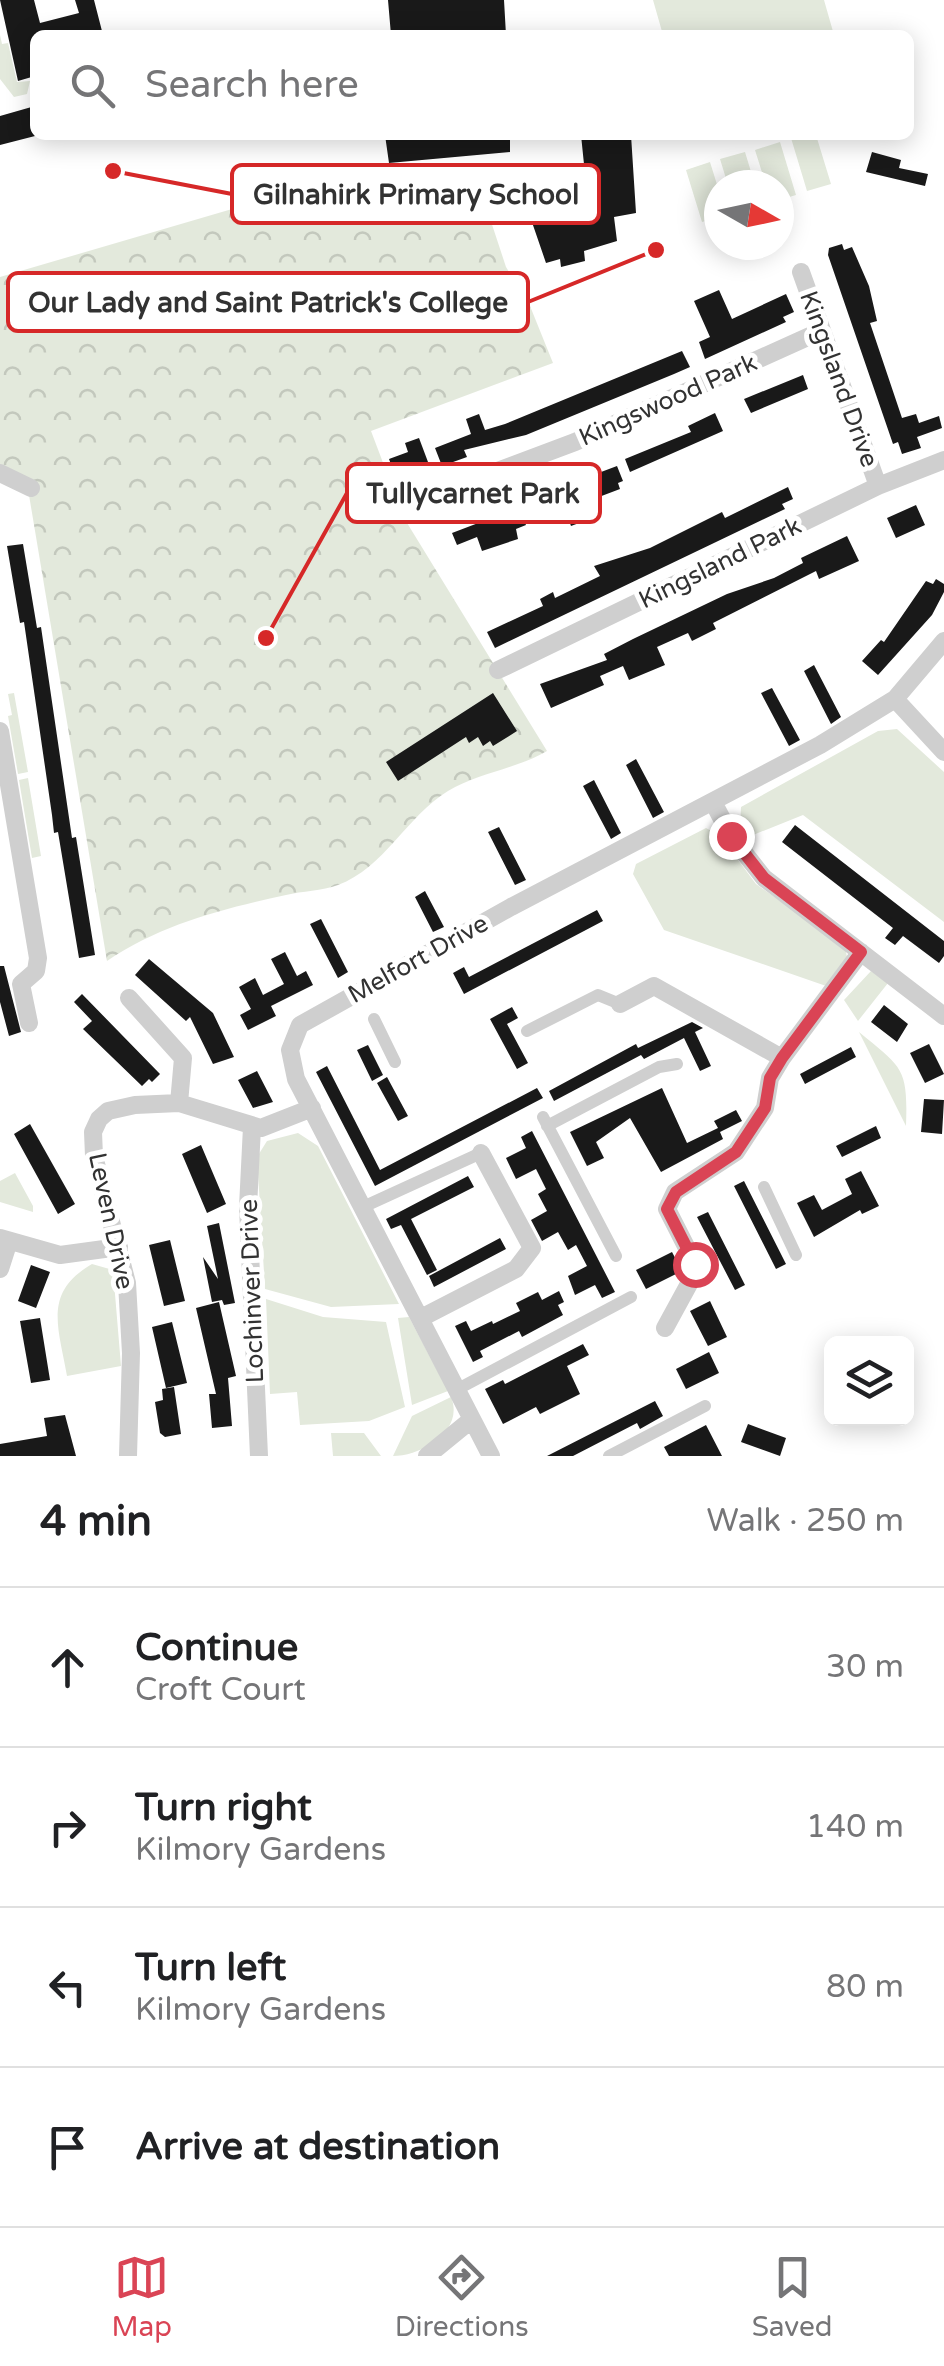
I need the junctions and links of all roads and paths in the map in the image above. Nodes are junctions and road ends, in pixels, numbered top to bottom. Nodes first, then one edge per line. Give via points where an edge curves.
1 (800, 272) dead end
2 (822, 330) junction
3 (944, 460) edge
4 (2, 479) edge
5 (878, 486) junction
6 (31, 488) dead end
7 (401, 507) dead end
8 (944, 641) edge
9 (498, 670) dead end
10 (895, 699) junction
11 (0, 732) edge
12 (944, 752) edge
13 (713, 802) junction
14 (861, 952) junction
15 (129, 998) dead end
16 (620, 1004) joint
17 (944, 1016) edge
18 (374, 1019) dead end
19 (29, 1023) dead end
20 (527, 1031) dead end
21 (782, 1058) junction
22 (395, 1062) dead end
23 (677, 1064) dead end
24 (178, 1103) junction
25 (312, 1108) junction
26 (252, 1127) junction
27 (481, 1152) joint
28 (764, 1187) dead end
29 (362, 1206) junction
30 (5, 1239) edge
31 (119, 1247) junction
32 (616, 1256) dead end
33 (796, 1256) dead end
34 (0, 1269) edge
35 (631, 1297) dead end
36 (421, 1318) junction
37 (665, 1328) dead end
38 (456, 1390) junction
39 (705, 1406) dead end
40 (471, 1420) junction
41 (128, 1456) edge
42 (259, 1456) edge
43 (427, 1456) edge
44 (490, 1456) edge
45 (608, 1456) edge

1 - 2 street, Kingsland Drive
2 - 5 street, Kingsland Drive
2 - 7 street, Kingswood Park via 575,442
3 - 5 street, Kingsland Park
4 - 6 street
5 - 9 street, Kingsland Park
8 - 10 street
10 - 12 street
10 - 13 street, Melfort Drive
11 - 19 street via 38,958 36,971 21,984
13 - 14 street via 764,878
13 - 25 street, Melfort Drive via 300,1025 290,1064
14 - 17 street
14 - 21 street
15 - 24 street via 183,1058
16 - 20 street via 598,995
16 - 21 street via 654,986
18 - 22 street
21 - 37 street via 765,1108 736,1152 672,1196 667,1209 695,1272
23 - 32 street via 545,1122
24 - 26 street
24 - 31 street, Leven Drive via 108,1112 93,1132
25 - 26 street
25 - 29 street, Melfort Drive
26 - 42 street, Lochinver Drive via 248,1207
27 - 29 street
27 - 36 street via 532,1248 529,1257
28 - 33 street
29 - 36 street, Melfort Drive
30 - 31 street via 60,1255
30 - 34 street
31 - 41 street, Leven Drive via 131,1354
35 - 38 street
36 - 38 street, Melfort Drive
38 - 40 street, Melfort Drive
39 - 45 street
40 - 43 street
40 - 44 street, Melfort Drive

